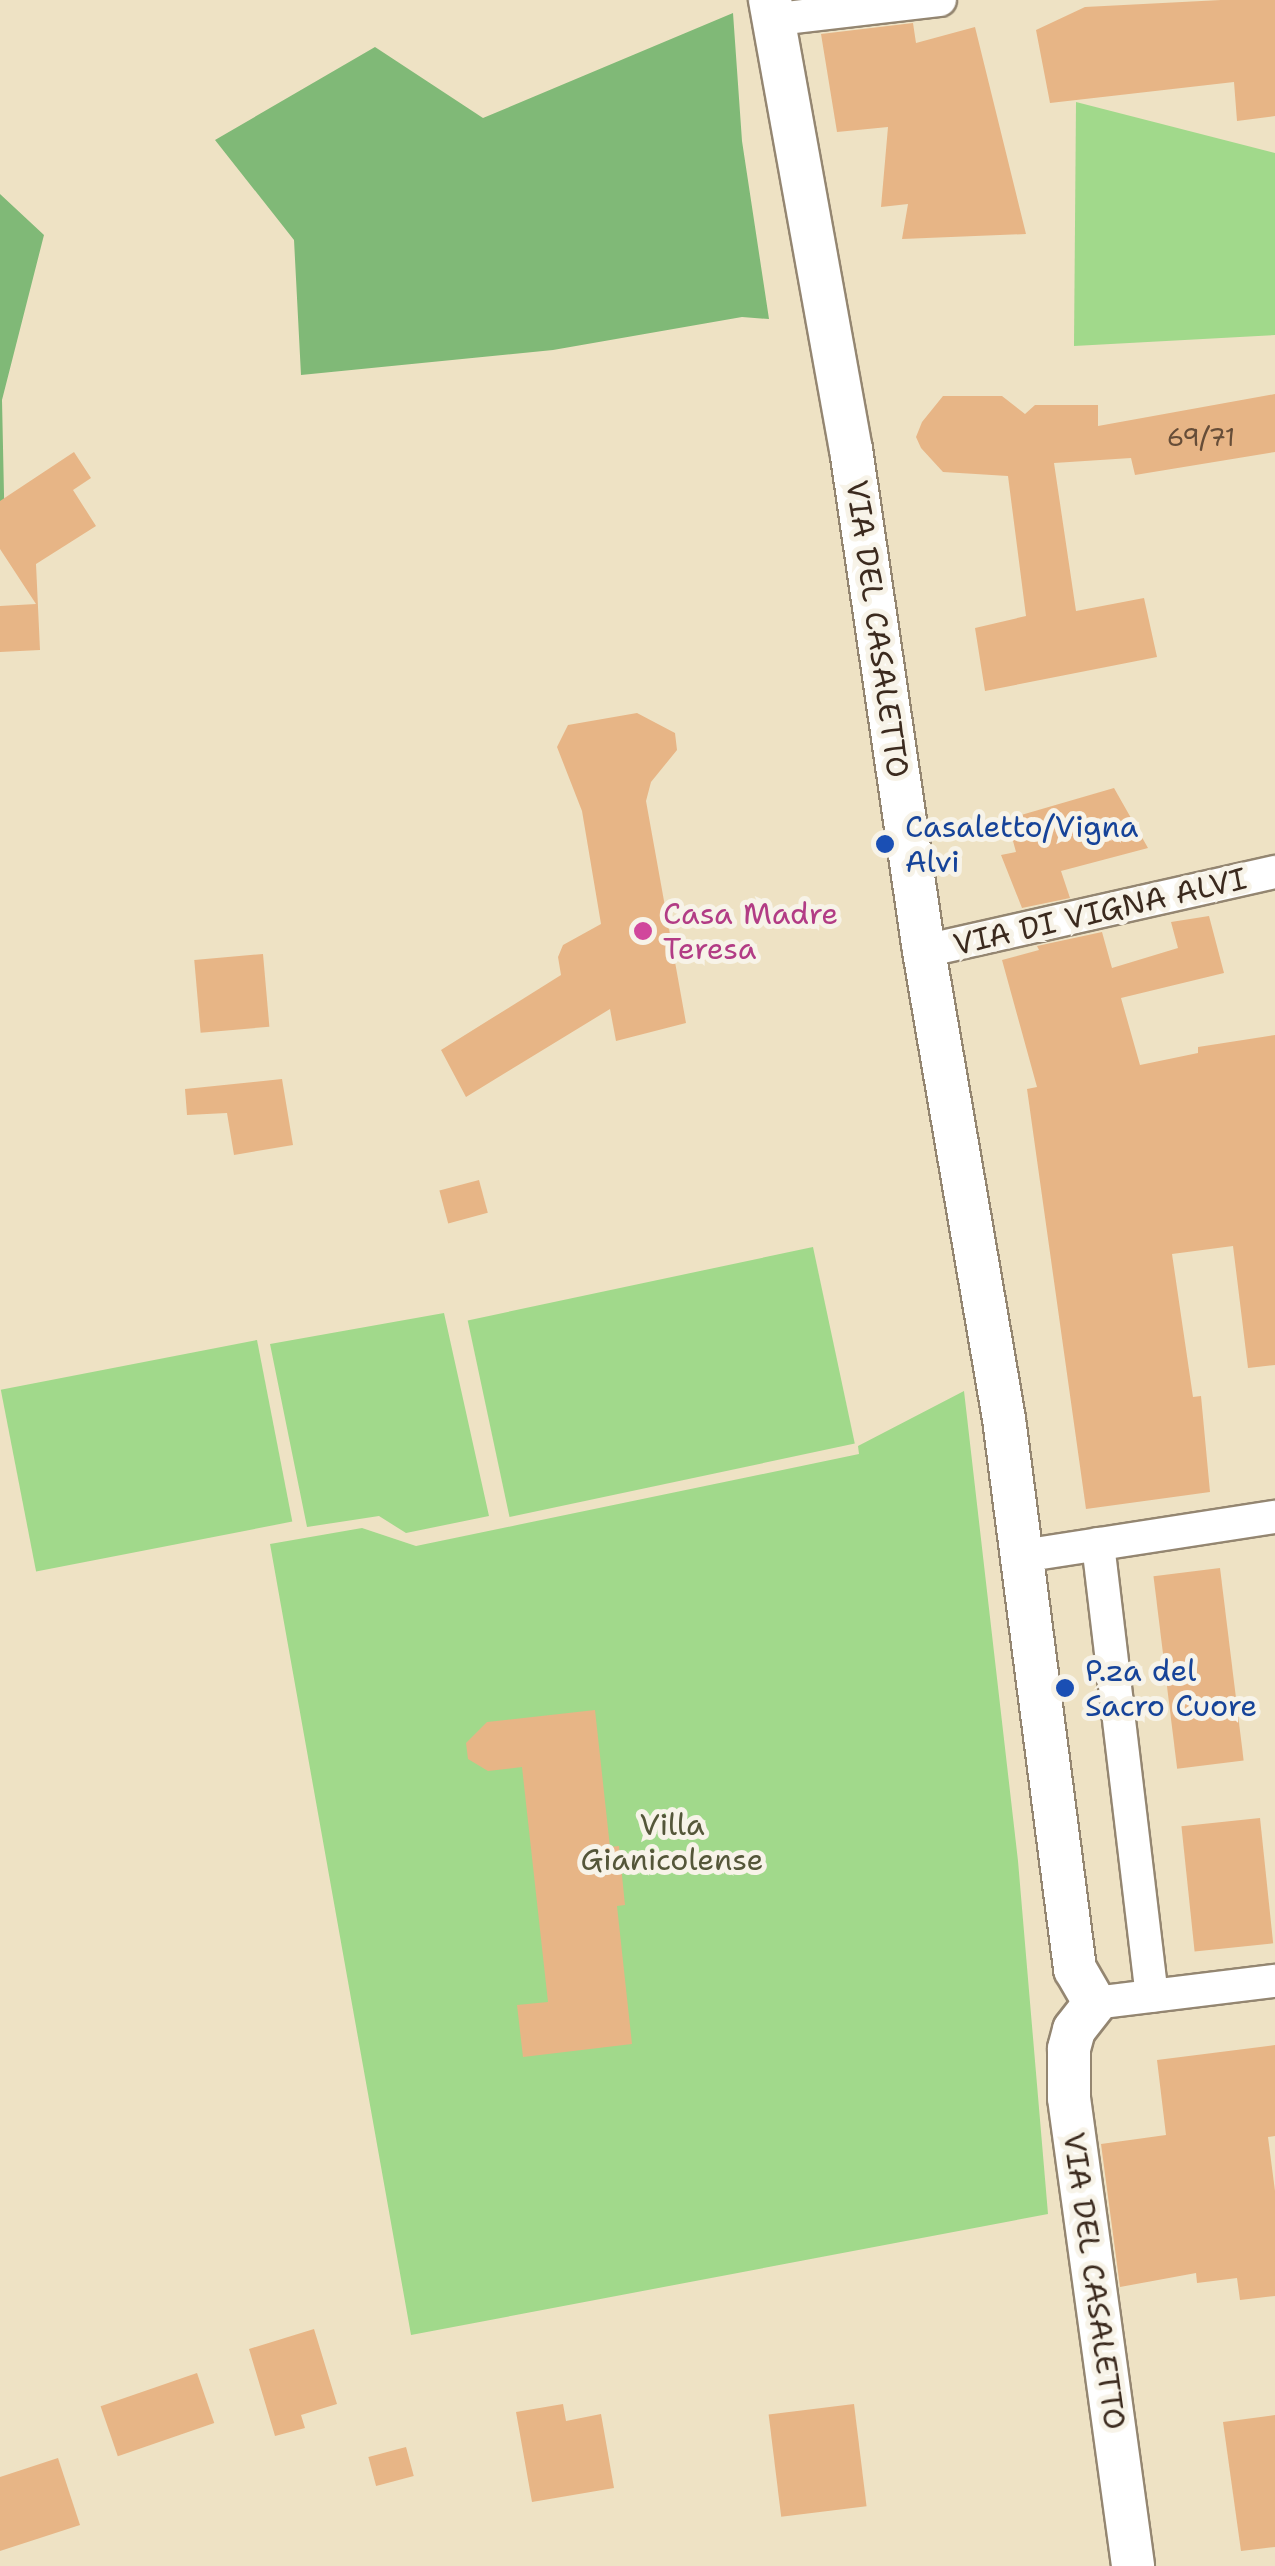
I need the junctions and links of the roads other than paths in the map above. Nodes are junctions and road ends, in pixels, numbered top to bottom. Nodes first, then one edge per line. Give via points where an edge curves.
1 (940, 0) edge
2 (778, 9) edge
3 (1275, 872) edge
4 (924, 952) junction
5 (1275, 1517) edge
6 (1098, 1544) junction
7 (1022, 1556) junction
8 (1275, 1981) edge
9 (1152, 1996) junction
10 (1095, 2003) junction
11 (1133, 2566) edge

1 - 2 street
2 - 4 street, VIA DEL CASALETTO
3 - 4 street, VIA DI VIGNA ALVI
4 - 7 street, VIA DEL CASALETTO
5 - 6 street
6 - 7 street
6 - 9 street
7 - 10 street, VIA DEL CASALETTO via 1075,1968
8 - 9 street
9 - 10 street
10 - 11 street, VIA DEL CASALETTO via 1074,2030 1069,2098

